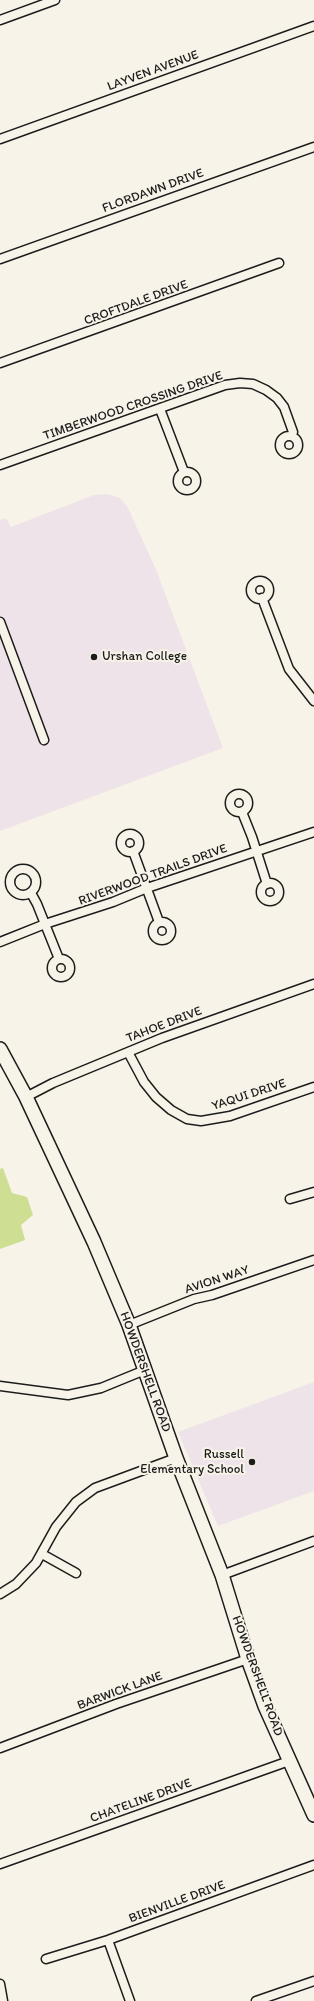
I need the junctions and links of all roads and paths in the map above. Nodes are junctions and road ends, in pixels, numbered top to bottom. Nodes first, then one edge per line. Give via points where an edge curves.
1 (55, 0) edge
2 (0, 20) edge
3 (314, 26) edge
4 (0, 139) edge
5 (314, 146) edge
6 (0, 259) edge
7 (279, 263) dead end
8 (0, 363) edge
9 (160, 408) junction
10 (291, 436) dead end
11 (0, 465) edge
12 (184, 472) dead end
13 (262, 598) dead end
14 (0, 622) edge
15 (314, 701) edge
16 (44, 740) dead end
17 (242, 812) dead end
18 (314, 832) edge
19 (133, 851) dead end
20 (256, 851) junction
21 (267, 884) dead end
22 (147, 888) junction
23 (31, 893) dead end
24 (159, 922) dead end
25 (45, 924) junction
26 (0, 942) edge
27 (59, 959) dead end
28 (314, 984) edge
29 (0, 1049) edge
30 (128, 1052) junction
31 (314, 1086) edge
32 (26, 1097) junction
33 (314, 1192) edge
34 (290, 1199) dead end
35 (314, 1260) edge
36 (129, 1325) junction
37 (145, 1370) junction
38 (0, 1386) edge
39 (176, 1458) junction
40 (314, 1541) edge
41 (42, 1554) junction
42 (76, 1573) dead end
43 (222, 1575) junction
44 (0, 1594) edge
45 (248, 1659) junction
46 (0, 1748) edge
47 (289, 1761) junction
48 (314, 1815) edge
49 (0, 1864) edge
50 (314, 1865) edge
51 (108, 1940) junction
52 (46, 1959) dead end
53 (314, 1981) edge
54 (0, 1984) edge
55 (3, 2001) edge
56 (130, 2001) edge
57 (256, 2001) edge

1 - 2 street
3 - 4 street, LAYVEN AVENUE
5 - 6 street, FLORDAWN DRIVE
7 - 8 street, CROFTDALE DRIVE
9 - 10 street, TIMBERWOOD CROSSING DRIVE via 225,385 253,384 277,398 284,408
9 - 11 street, TIMBERWOOD CROSSING DRIVE
9 - 12 street
13 - 15 street via 289,669
14 - 16 street
17 - 20 street
18 - 20 street, RIVERWOOD TRAILS DRIVE
19 - 22 street
20 - 21 street
20 - 22 street, RIVERWOOD TRAILS DRIVE
22 - 24 street
22 - 25 street, RIVERWOOD TRAILS DRIVE
23 - 25 street
25 - 26 street, RIVERWOOD TRAILS DRIVE
25 - 27 street
28 - 30 street, TAHOE DRIVE
29 - 32 main road, HOWDERSHELL ROAD
30 - 31 street, YAQUI DRIVE via 144,1082 156,1097 187,1119 201,1121 230,1116
30 - 32 street, TAHOE DRIVE
32 - 36 main road, HOWDERSHELL ROAD via 94,1242
33 - 34 street
35 - 36 street, AVION WAY via 194,1299
36 - 37 main road, HOWDERSHELL ROAD
37 - 38 street via 101,1388 68,1395
37 - 39 main road, HOWDERSHELL ROAD
39 - 41 street via 113,1481 85,1495 62,1518
39 - 43 main road, HOWDERSHELL ROAD
40 - 43 street
41 - 42 street
41 - 44 street via 23,1578
43 - 45 main road, HOWDERSHELL ROAD
45 - 46 street, BARWICK LANE via 116,1704
45 - 47 main road, HOWDERSHELL ROAD
47 - 48 main road, HOWDERSHELL ROAD
47 - 49 street, CHATELINE DRIVE
50 - 51 street, BIENVILLE DRIVE
51 - 52 street, BIENVILLE DRIVE
51 - 56 street
53 - 57 street
54 - 55 street

